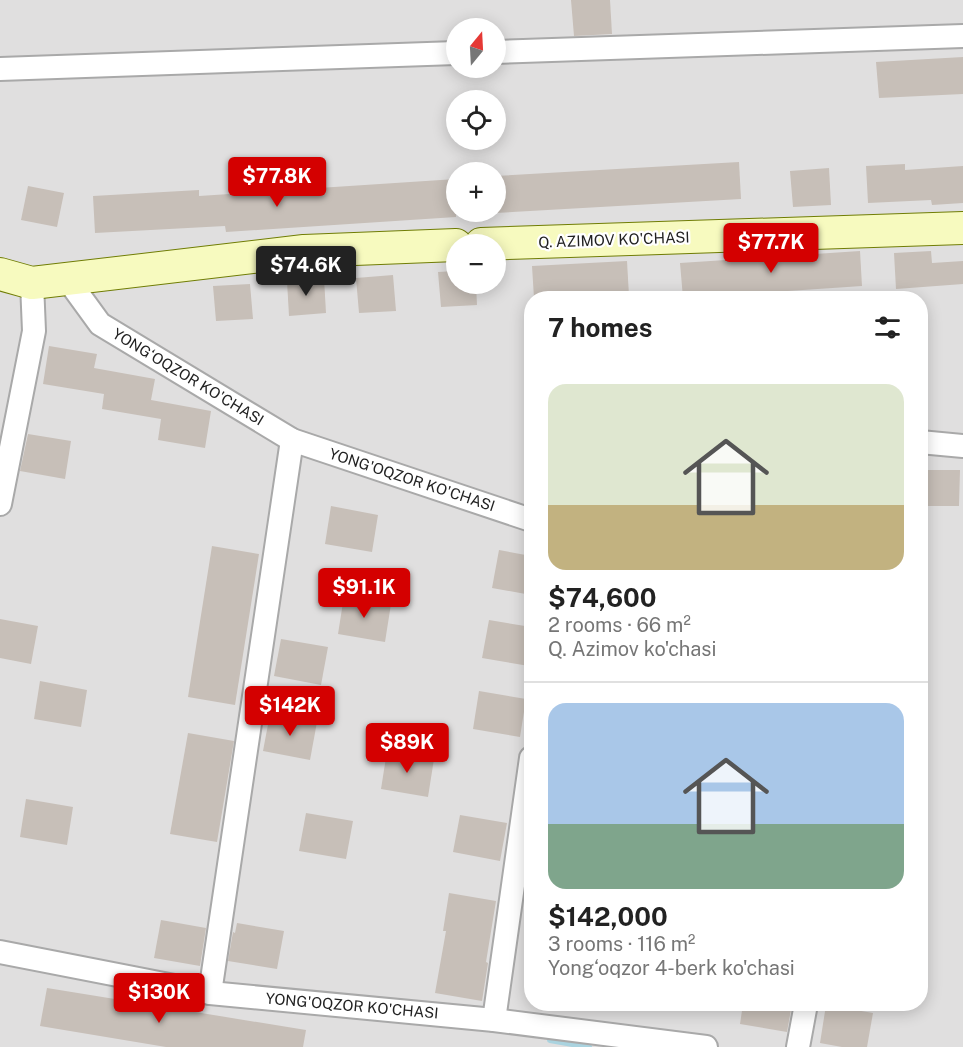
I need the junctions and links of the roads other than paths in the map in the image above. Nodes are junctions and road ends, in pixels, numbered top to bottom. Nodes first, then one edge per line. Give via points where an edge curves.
1 (963, 36) edge
2 (506, 52) edge
3 (446, 53) edge
4 (0, 69) edge
5 (963, 228) edge
6 (506, 243) edge
7 (446, 245) edge
8 (0, 274) edge
9 (68, 280) junction
10 (32, 283) junction
11 (292, 440) junction
12 (928, 443) edge
13 (963, 446) edge
14 (0, 504) edge
15 (524, 518) edge
16 (524, 808) edge
17 (0, 952) edge
18 (210, 993) junction
19 (805, 1011) edge
20 (494, 1020) junction
21 (706, 1047) edge
22 (798, 1047) edge

1 - 2 street
3 - 4 street
5 - 6 main road, Q. AZIMOV KO'CHASI
7 - 9 main road via 304,251
8 - 10 main road
9 - 10 main road
9 - 11 street, YONG‘OQZOR KO'CHASI via 100,324
10 - 14 street via 34,331
11 - 15 street, YONG'OQZOR KO'CHASI
11 - 18 street
12 - 13 street
16 - 20 street
17 - 18 street, YONG'OQZOR KO'CHASI
18 - 20 street, YONG'OQZOR KO'CHASI
19 - 22 street
20 - 21 street, YONG'OQZOR KO'CHASI

